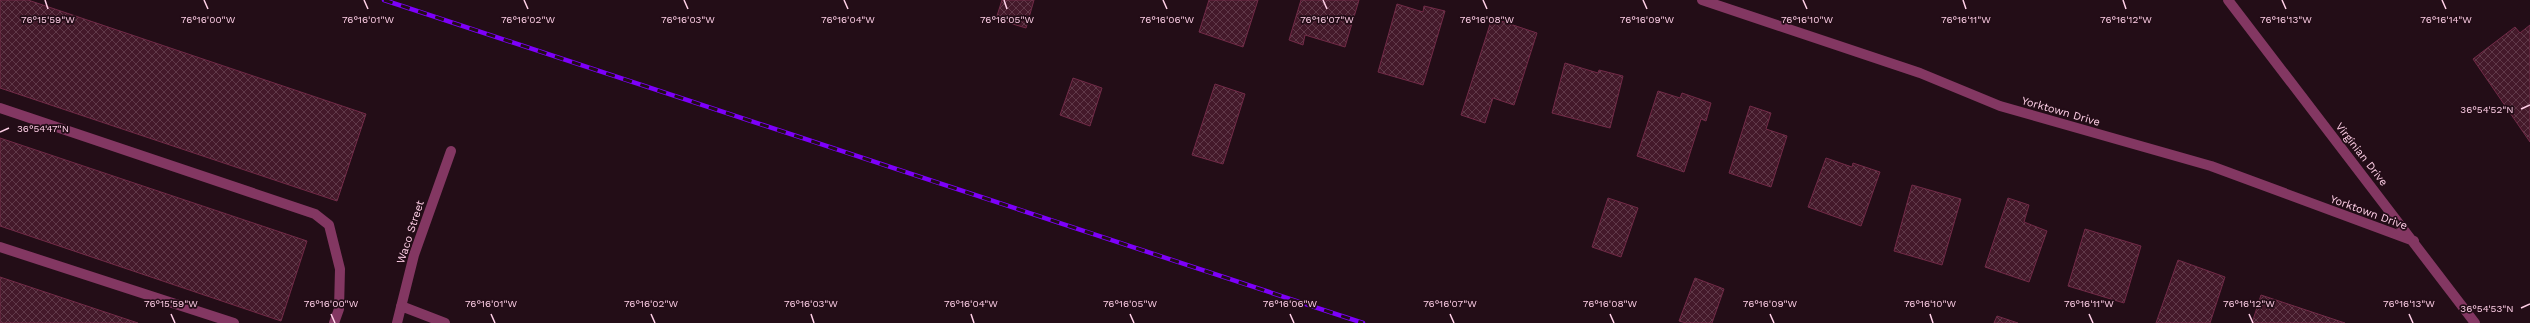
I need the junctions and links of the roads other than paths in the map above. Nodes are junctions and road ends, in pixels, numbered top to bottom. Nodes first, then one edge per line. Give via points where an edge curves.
1 (1702, 0) edge
2 (2228, 0) edge
3 (0, 108) edge
4 (451, 151) dead end
5 (2414, 241) junction
6 (0, 247) edge
7 (401, 306) junction
8 (234, 323) edge
9 (334, 323) edge
10 (397, 323) edge
11 (445, 323) edge
12 (2475, 323) edge

1 - 5 street, Yorktown Drive via 1920,73 2000,106 2211,166
2 - 5 street, Virginian Drive
3 - 9 street via 315,214 330,225 340,269 339,309
4 - 7 street, Waco Street via 414,255
5 - 12 street, Virginian Drive
6 - 8 street
7 - 10 street, Waco Street
7 - 11 street

